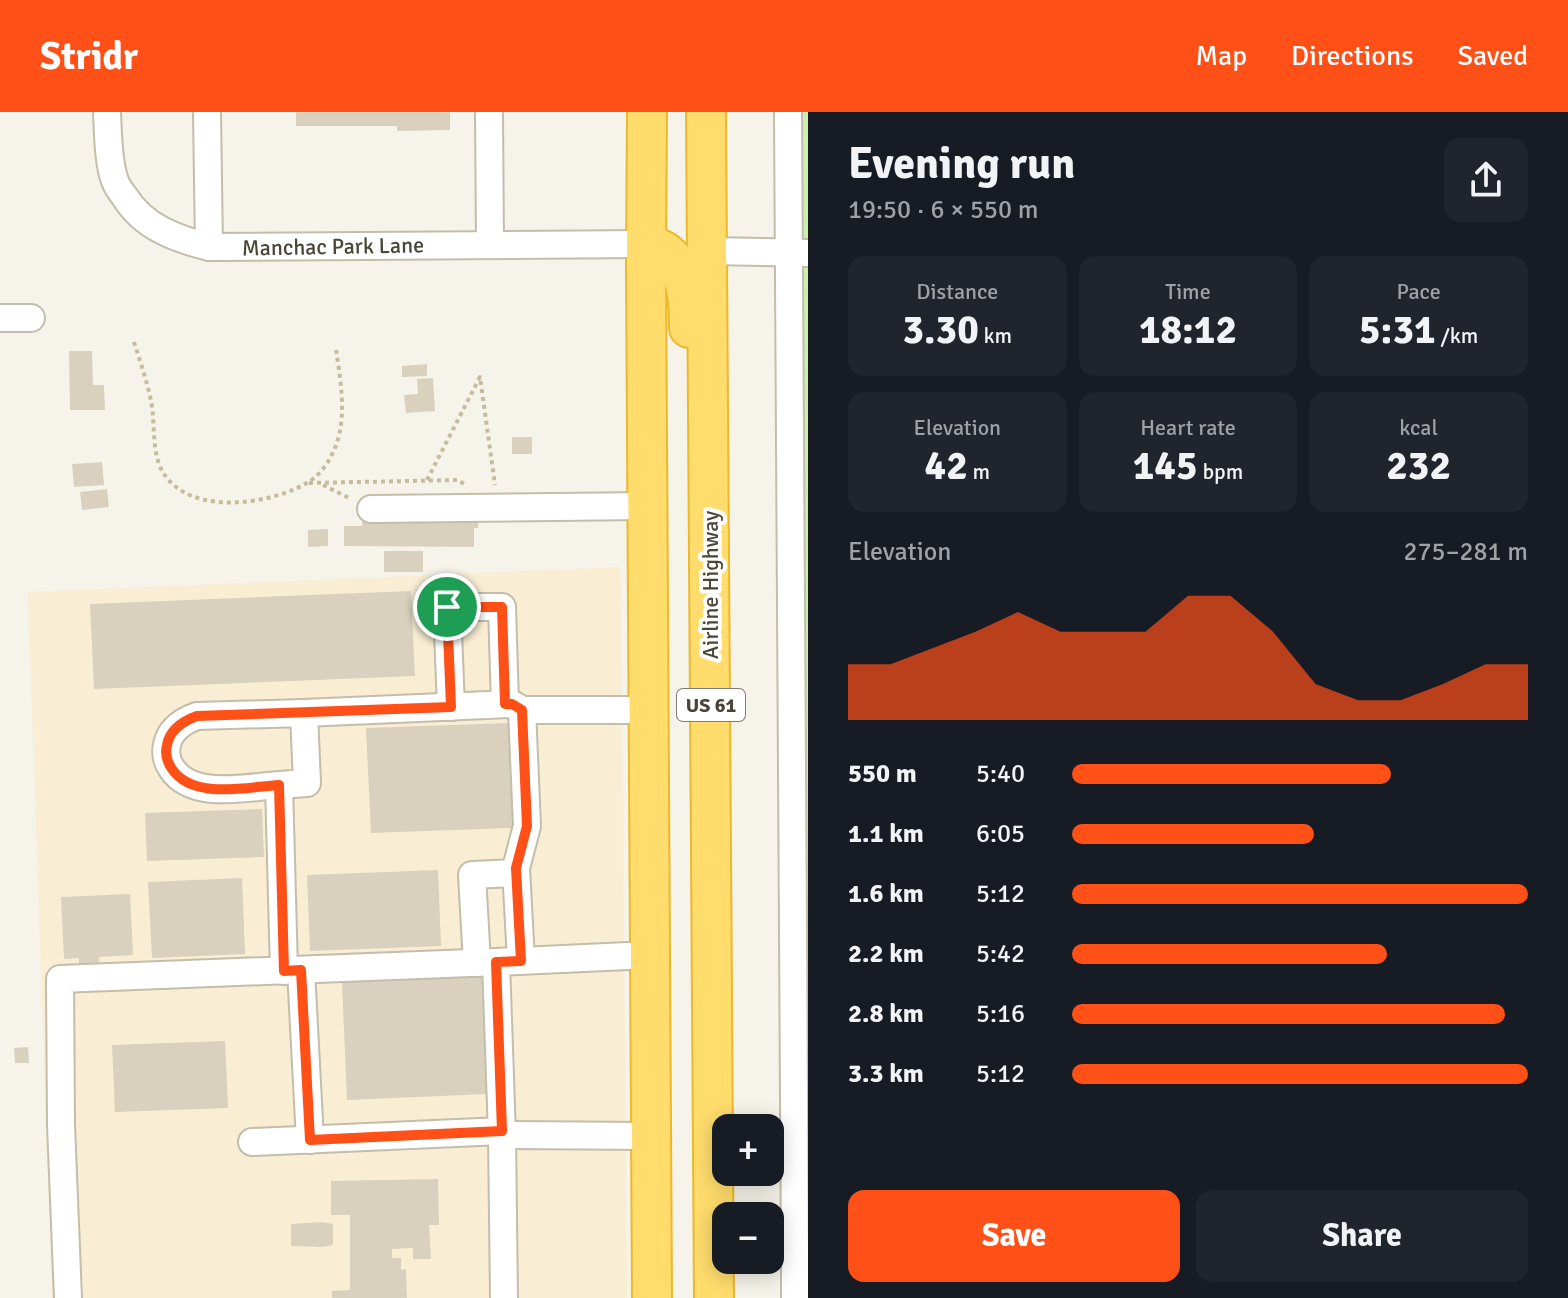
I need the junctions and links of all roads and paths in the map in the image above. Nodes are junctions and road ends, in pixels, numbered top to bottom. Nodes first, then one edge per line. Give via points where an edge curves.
1 (107, 112) edge
2 (207, 112) edge
3 (489, 112) edge
4 (647, 112) edge
5 (654, 112) edge
6 (706, 112) edge
7 (788, 112) edge
8 (490, 244) junction
9 (646, 244) junction
10 (209, 247) junction
11 (708, 251) junction
12 (798, 253) edge
13 (0, 318) edge
14 (31, 318) dead end
15 (134, 342) dead end
16 (336, 349) dead end
17 (427, 480) dead end
18 (320, 483) dead end
19 (648, 506) junction
20 (498, 507) junction
21 (371, 509) joint
22 (451, 707) junction
23 (514, 707) junction
24 (649, 710) junction
25 (304, 713) junction
26 (279, 785) junction
27 (711, 834) junction
28 (516, 873) junction
29 (801, 909) edge
30 (650, 955) junction
31 (498, 962) junction
32 (293, 970) junction
33 (713, 1114) edge
34 (502, 1133) junction
35 (651, 1136) junction
36 (310, 1140) junction
37 (712, 1140) edge
38 (252, 1142) dead end
39 (713, 1186) edge
40 (802, 1260) edge
41 (68, 1298) edge
42 (504, 1298) edge
43 (652, 1298) edge
44 (714, 1298) edge
45 (795, 1298) edge

1 - 10 street, Manchac Park Lane via 115,182 131,208 155,228
2 - 10 street
3 - 8 street
4 - 9 highway, US 61
5 - 11 highway via 667,215 684,242
6 - 11 highway, Airline Highway / US 61
7 - 12 street
8 - 9 street, Manchac Park Lane
8 - 10 street, Manchac Park Lane
9 - 19 highway, US 61
9 - 27 highway via 665,252 677,266 689,305 690,527
11 - 12 street
11 - 27 highway, Airline Highway / US 61
12 - 29 street
13 - 14 street
15 - 16 path via 151,400 160,469 186,493 230,503 285,493 313,480 330,459 341,424
17 - 20 path via 480,377
18 - 21 path
19 - 20 street
19 - 24 highway, US 61
20 - 21 street
22 - 23 street
22 - 23 street via 447,607 502,607
22 - 25 street
23 - 24 street
23 - 28 street via 527,826
24 - 30 highway, US 61
25 - 26 street via 307,783
25 - 26 street via 197,716 175,728 167,741 169,764 192,786
26 - 32 street
27 - 33 highway, Airline Highway / US 61
28 - 31 street
28 - 31 street via 472,875
29 - 40 street
30 - 31 street
30 - 35 highway, US 61
31 - 32 street
31 - 34 street
32 - 36 street
32 - 41 street via 60,979
34 - 35 street
34 - 36 street
34 - 42 street
35 - 37 highway
35 - 43 highway, US 61
36 - 38 street
39 - 44 highway, Airline Highway / US 61
40 - 45 street

